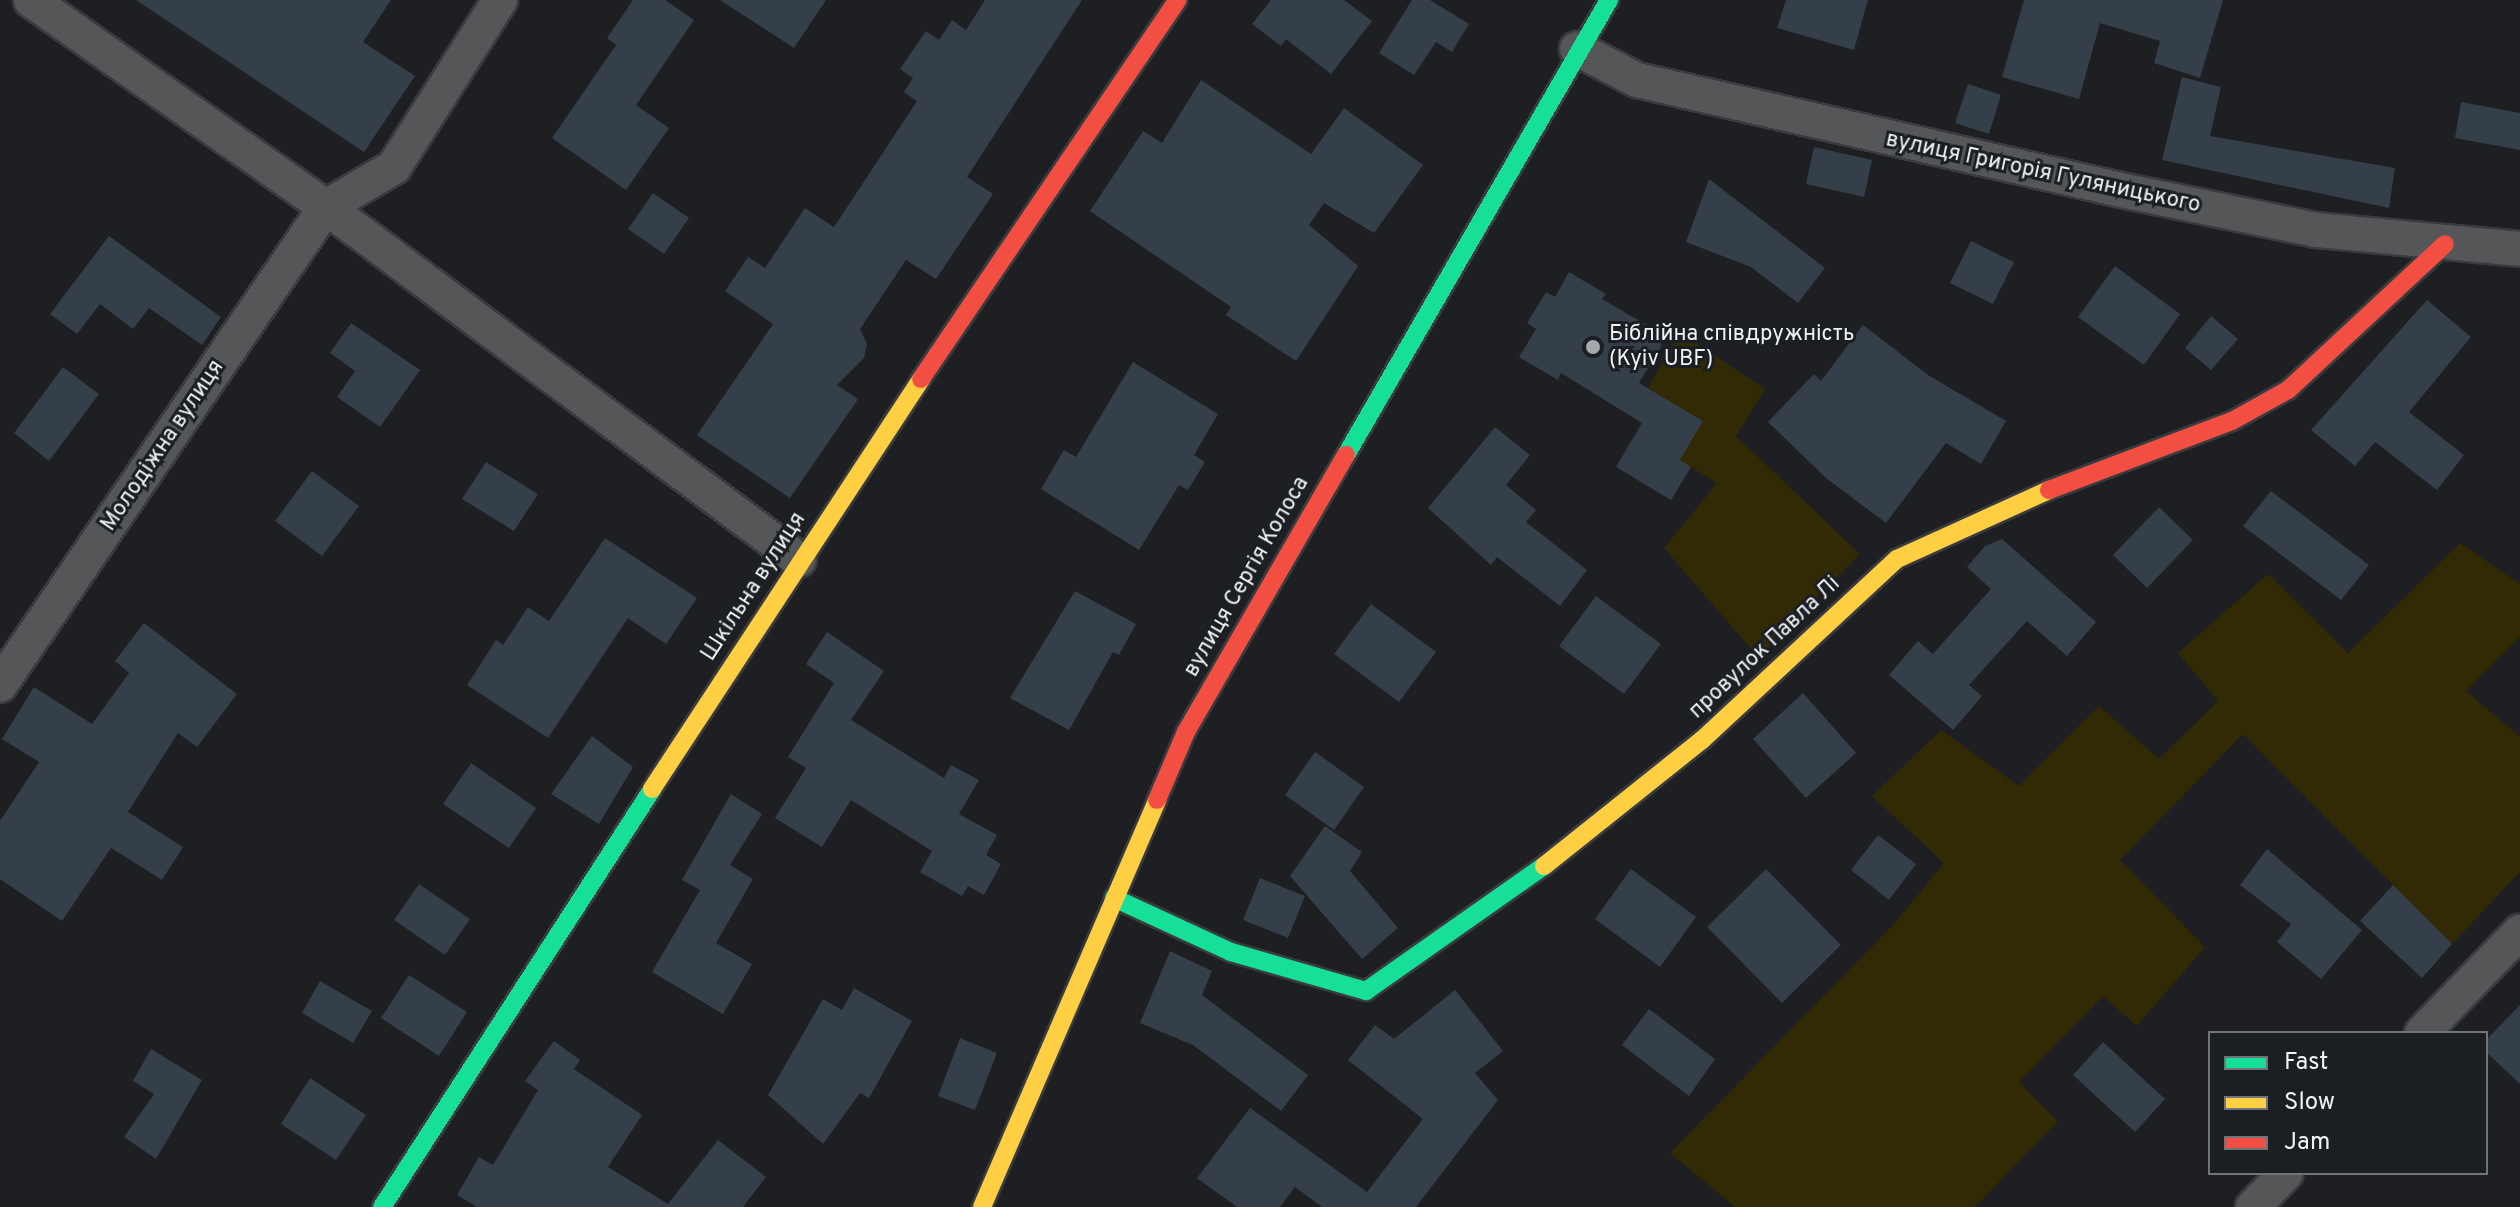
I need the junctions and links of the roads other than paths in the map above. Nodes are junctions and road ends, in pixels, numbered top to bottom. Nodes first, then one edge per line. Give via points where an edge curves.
1 (31, 0) edge
2 (500, 0) edge
3 (1178, 0) edge
4 (1609, 0) edge
5 (1577, 49) junction
6 (326, 207) junction
7 (2445, 244) junction
8 (2520, 249) edge
9 (799, 560) junction
10 (0, 685) edge
11 (1114, 898) junction
12 (2520, 932) edge
13 (2424, 1031) edge
14 (2284, 1175) edge
15 (382, 1207) edge
16 (982, 1207) edge
17 (2253, 1207) edge

1 - 6 street
2 - 6 street via 394,167
3 - 9 street, Шкільна вулиця
4 - 5 street, вулиця Сергія Колоса
5 - 7 street, вулиця Григорія Гуляницького via 1637,80 1916,147 2316,230
5 - 11 street, вулиця Сергія Колоса via 1186,732
6 - 9 street
6 - 10 street, Молодіжна вулиця
7 - 8 street, вулиця Григорія Гуляницького
7 - 11 street, провулок Павла Лі via 2288,390 2232,421 2044,492 1897,559 1702,740 1583,837 1366,991 1231,952
9 - 15 street, Шкільна вулиця
11 - 16 street, вулиця Сергія Колоса
12 - 13 street
14 - 17 street

